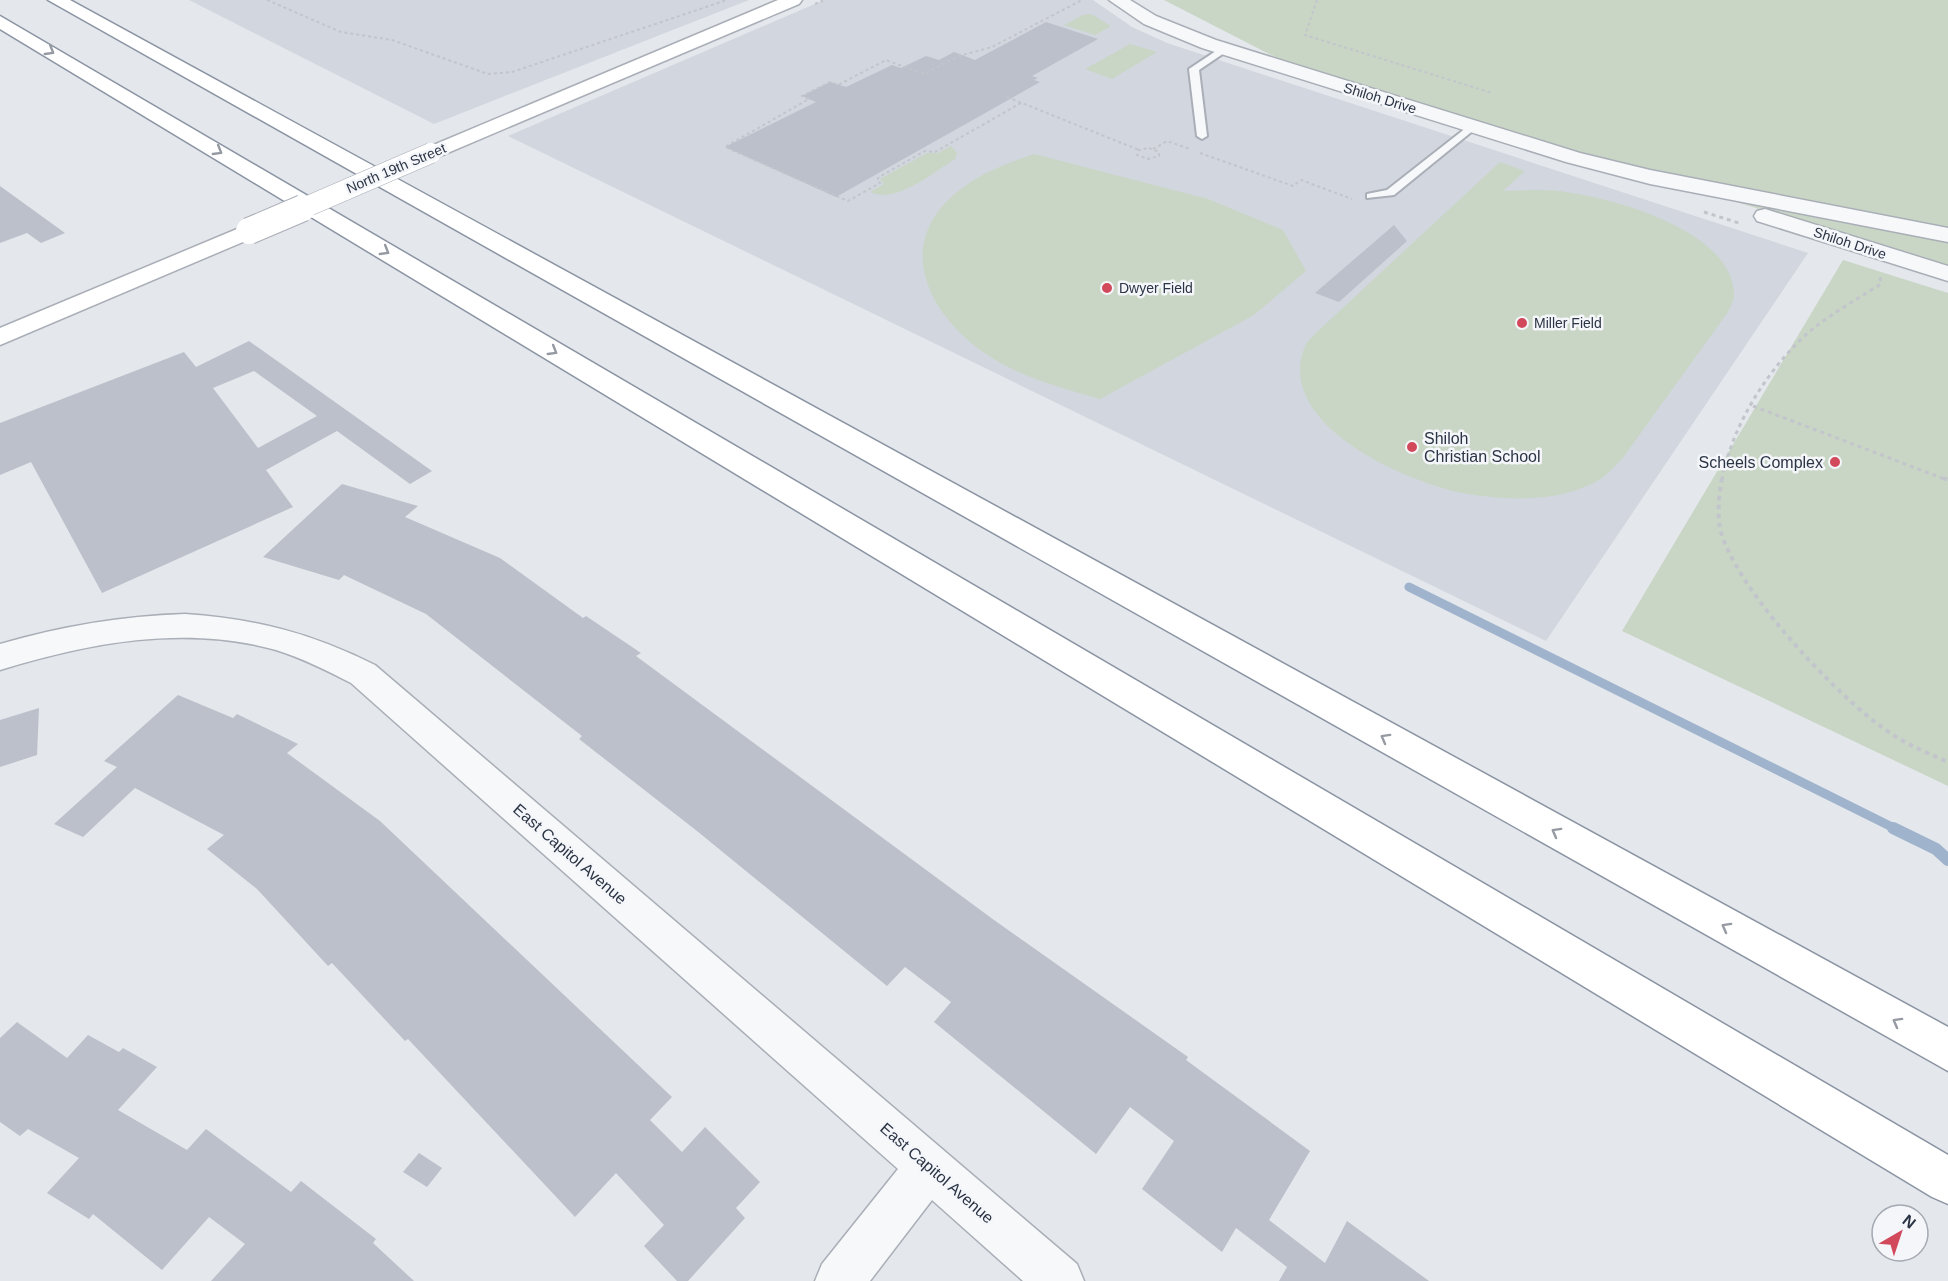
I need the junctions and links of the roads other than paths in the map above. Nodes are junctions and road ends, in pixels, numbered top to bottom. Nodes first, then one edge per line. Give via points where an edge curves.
1 (57, 0) edge
2 (793, 0) edge
3 (1118, 0) edge
4 (0, 21) edge
5 (1225, 50) junction
6 (1472, 126) junction
7 (1202, 136) dead end
8 (1650, 177) junction
9 (1371, 196) dead end
10 (1948, 235) edge
11 (1948, 274) edge
12 (0, 337) edge
13 (0, 657) edge
14 (1948, 1050) edge
15 (929, 1167) junction
16 (1948, 1181) edge
17 (839, 1281) edge
18 (1060, 1281) edge

14 -> 1 main road
2 - 12 main road, North 19th Street, bridge
3 - 5 street, Shiloh Drive via 1166,28
4 -> 16 main road
5 - 6 street, Shiloh Drive
5 - 7 lane via 1194,69
6 - 8 street, Shiloh Drive
6 - 9 lane via 1390,194
8 - 10 street, Shiloh Drive
8 - 11 street, Shiloh Drive
13 - 15 street, East Capitol Avenue via 86,635 168,626 247,630 289,640 339,659 363,674
15 - 17 street
15 - 18 street, East Capitol Avenue

